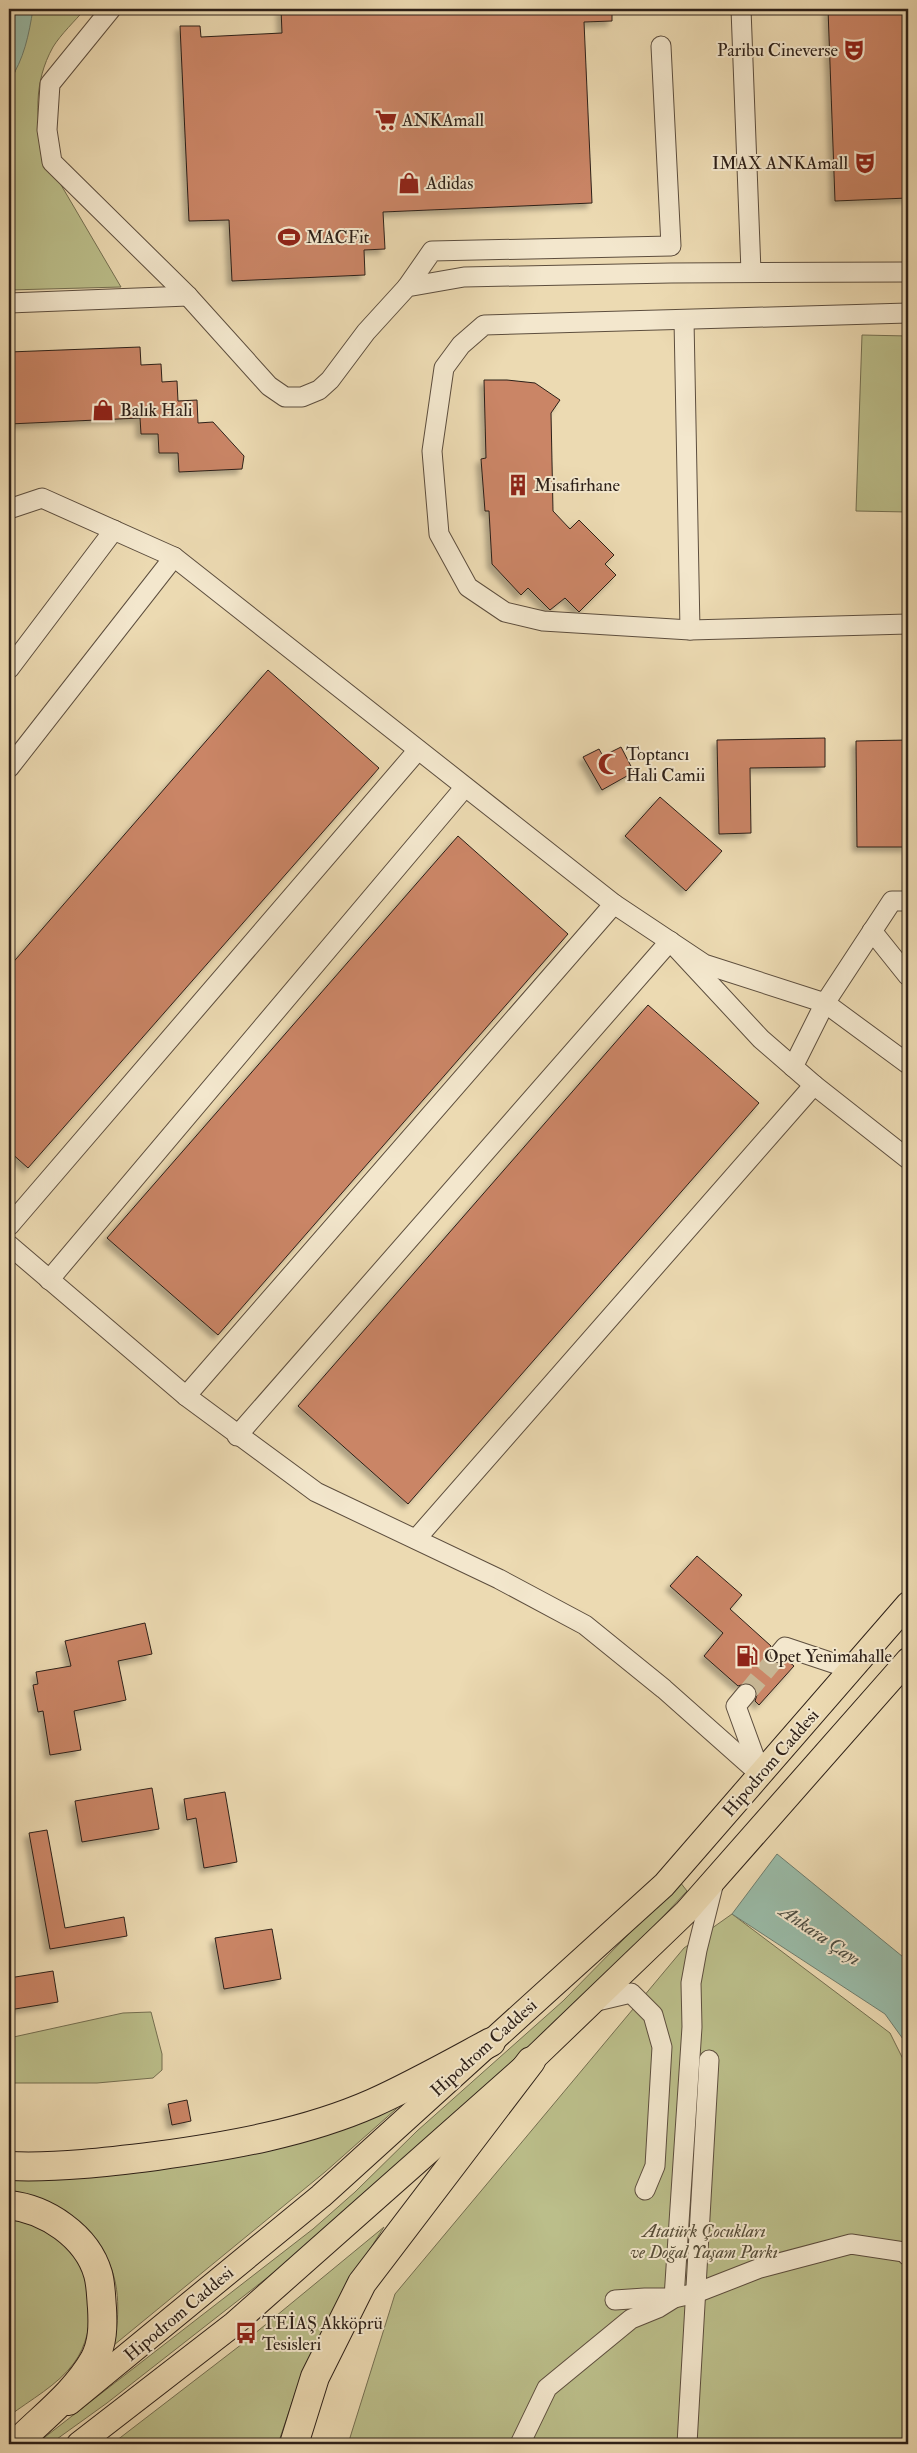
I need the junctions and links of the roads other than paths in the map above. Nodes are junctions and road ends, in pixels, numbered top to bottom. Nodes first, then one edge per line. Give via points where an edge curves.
1 (111, 9) edge
2 (741, 9) edge
3 (661, 46) dead end
4 (671, 246) junction
5 (751, 272) junction
6 (908, 272) edge
7 (671, 273) junction
8 (407, 286) junction
9 (188, 296) junction
10 (9, 304) edge
11 (908, 313) edge
12 (684, 320) junction
13 (9, 509) edge
14 (114, 530) junction
15 (174, 556) junction
16 (908, 624) edge
17 (690, 630) junction
18 (9, 669) edge
19 (418, 750) junction
20 (9, 768) edge
21 (465, 787) junction
22 (908, 901) edge
23 (614, 904) junction
24 (872, 931) junction
25 (670, 941) junction
26 (908, 976) edge
27 (825, 1003) junction
28 (908, 1064) edge
29 (794, 1067) junction
30 (814, 1085) junction
31 (908, 1159) edge
32 (9, 1226) edge
33 (9, 1246) edge
34 (49, 1280) junction
35 (186, 1396) junction
36 (237, 1436) junction
37 (416, 1538) junction
38 (908, 1604) edge
39 (780, 1653) dead end
40 (908, 1660) edge
41 (851, 1669) junction
42 (746, 1694) tunnel mouth
43 (761, 1775) junction
44 (714, 1880) junction
45 (593, 2002) junction
46 (491, 2042) junction
47 (708, 2060) dead end
48 (531, 2061) junction
49 (9, 2166) edge
50 (645, 2190) dead end
51 (9, 2205) edge
52 (908, 2256) edge
53 (696, 2293) junction
54 (674, 2298) junction
55 (615, 2300) dead end
56 (19, 2440) edge
57 (79, 2444) edge
58 (294, 2444) edge
59 (520, 2444) edge
60 (687, 2444) edge

1 - 9 street via 50,84 47,130 52,162
2 - 5 street
3 - 4 street
4 - 7 street
4 - 8 street via 432,251
5 - 6 street
5 - 7 street
7 - 8 street via 464,277
8 - 9 street via 366,332 330,380 302,397 285,397 269,386
9 - 10 street
11 - 12 street
12 - 17 street
12 - 17 street via 484,325 444,368 432,451 439,534 468,587 505,612 543,621
13 - 14 street via 42,498
14 - 15 street
14 - 18 street
15 - 19 street
15 - 20 street
16 - 17 street
19 - 21 street
19 - 32 street
21 - 23 street
21 - 34 street
22 - 24 street via 892,901
23 - 25 street
23 - 35 street
24 - 26 street
24 - 27 street
25 - 27 street via 704,964
25 - 29 street via 761,1039
25 - 36 street
27 - 28 street
27 - 29 street
29 - 30 street
30 - 31 street
30 - 37 street
33 - 34 street
34 - 35 street
35 - 36 street
36 - 37 street via 316,1492
37 - 43 street via 585,1625 664,1689
38 - 41 main road, Hipodrom Caddesi
39 - 41 street via 785,1647
40 - 44 main road, Hipodrom Caddesi
41 - 43 main road, Hipodrom Caddesi
42 - 43 street via 736,1706
43 - 46 main road, Hipodrom Caddesi via 664,1885
44 - 45 main road, Hipodrom Caddesi via 686,1912
44 - 54 street via 691,1983 692,2027
45 - 48 main road, Hipodrom Caddesi
45 - 50 street via 631,1994 653,2015 662,2047 655,2166
46 - 49 highway via 372,2104 262,2138 122,2160
46 - 56 main road, Hipodrom Caddesi via 321,2196 86,2391
47 - 53 street
48 - 57 main road, Hipodrom Caddesi via 234,2324
48 - 58 highway via 362,2283 315,2377
51 - 56 highway via 38,2213 74,2235 98,2273 103,2320 101,2342 94,2360 81,2378
52 - 53 street via 904,2252 851,2244 760,2268
53 - 54 street
53 - 60 street
54 - 55 street
54 - 59 street via 631,2319 547,2388

